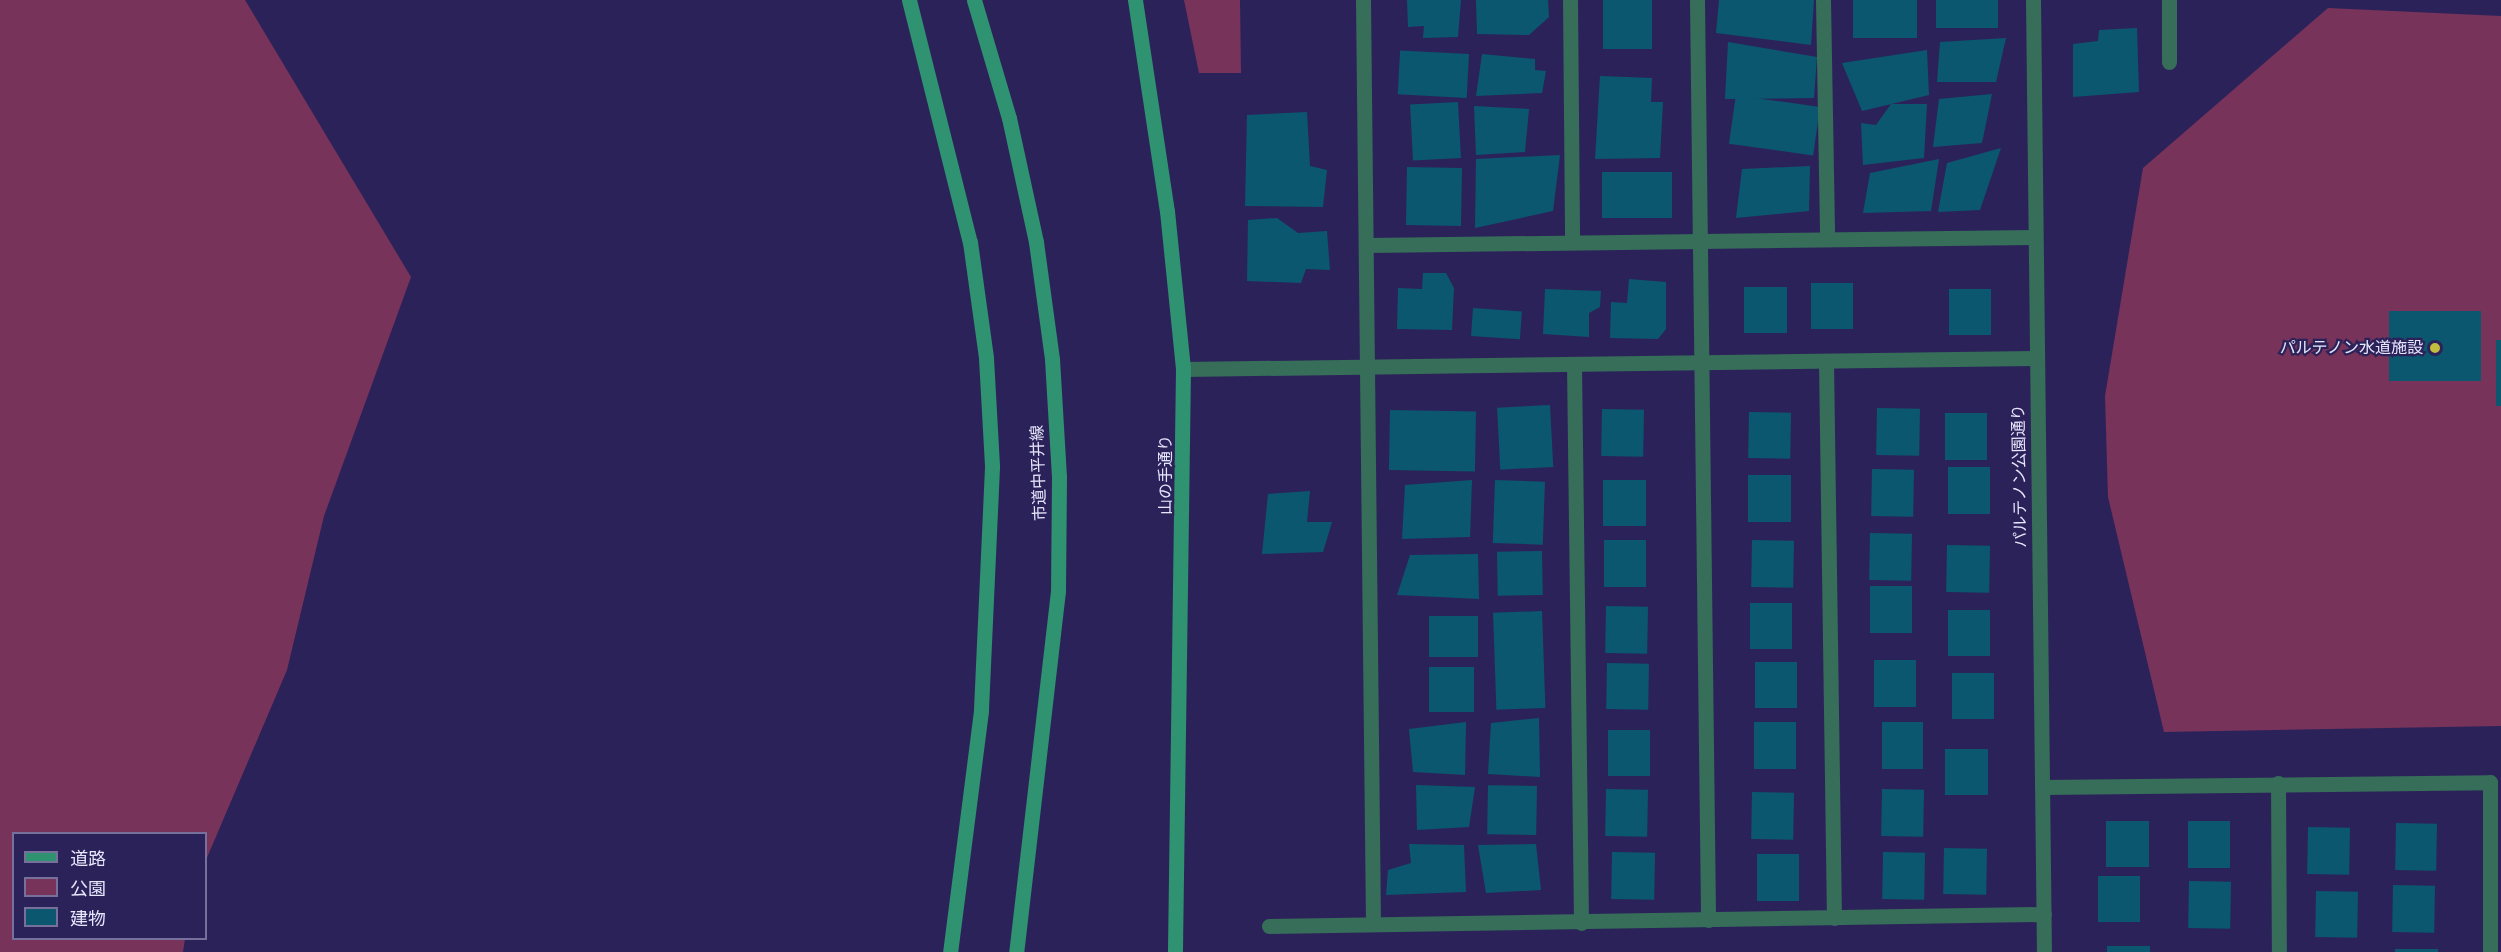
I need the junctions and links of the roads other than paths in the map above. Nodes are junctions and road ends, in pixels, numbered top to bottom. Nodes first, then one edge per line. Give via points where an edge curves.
1 (909, 0) edge
2 (974, 0) edge
3 (1135, 0) edge
4 (1363, 0) edge
5 (1570, 0) edge
6 (1697, 0) edge
7 (1823, 0) edge
8 (2033, 0) edge
9 (2169, 0) edge
10 (2169, 62) dead end
11 (2035, 237) junction
12 (1827, 238) junction
13 (1700, 239) junction
14 (1572, 240) junction
15 (1368, 244) junction
16 (2036, 358) junction
17 (1826, 361) junction
18 (1703, 363) junction
19 (1574, 364) junction
20 (1371, 366) junction
21 (1183, 369) junction
22 (2278, 783) junction
23 (2042, 787) junction
24 (2044, 914) junction
25 (1834, 918) junction
26 (1708, 921) junction
27 (1581, 923) junction
28 (1373, 924) junction
29 (1269, 926) dead end
30 (950, 952) edge
31 (1016, 952) edge
32 (1175, 952) edge
33 (2044, 952) edge
34 (2278, 952) edge
35 (2490, 952) edge

1 - 30 street via 970,242 986,358 992,467 981,711
2 - 31 street, 市道中平井線 via 1009,118 1036,242 1052,359 1059,477 1058,591
3 - 21 street, 山の手通り via 1167,211
4 - 15 street
5 - 14 street
6 - 13 street
7 - 12 street
8 - 11 street, パルテノン公園通り
9 - 10 street
11 - 12 street
11 - 16 street, パルテノン公園通り
12 - 13 street
13 - 14 street
13 - 18 street
14 - 15 street
15 - 20 street
16 - 17 street
16 - 23 street, パルテノン公園通り
17 - 18 street
17 - 25 street
18 - 19 street
18 - 26 street
19 - 20 street
19 - 27 street
20 - 21 street
20 - 28 street
21 - 32 street, 山の手通り
22 - 23 street
22 - 34 street
22 - 35 street via 2490,782
23 - 24 street, パルテノン公園通り
24 - 25 street
24 - 33 street, パルテノン公園通り
25 - 26 street
26 - 27 street
27 - 28 street
28 - 29 street

